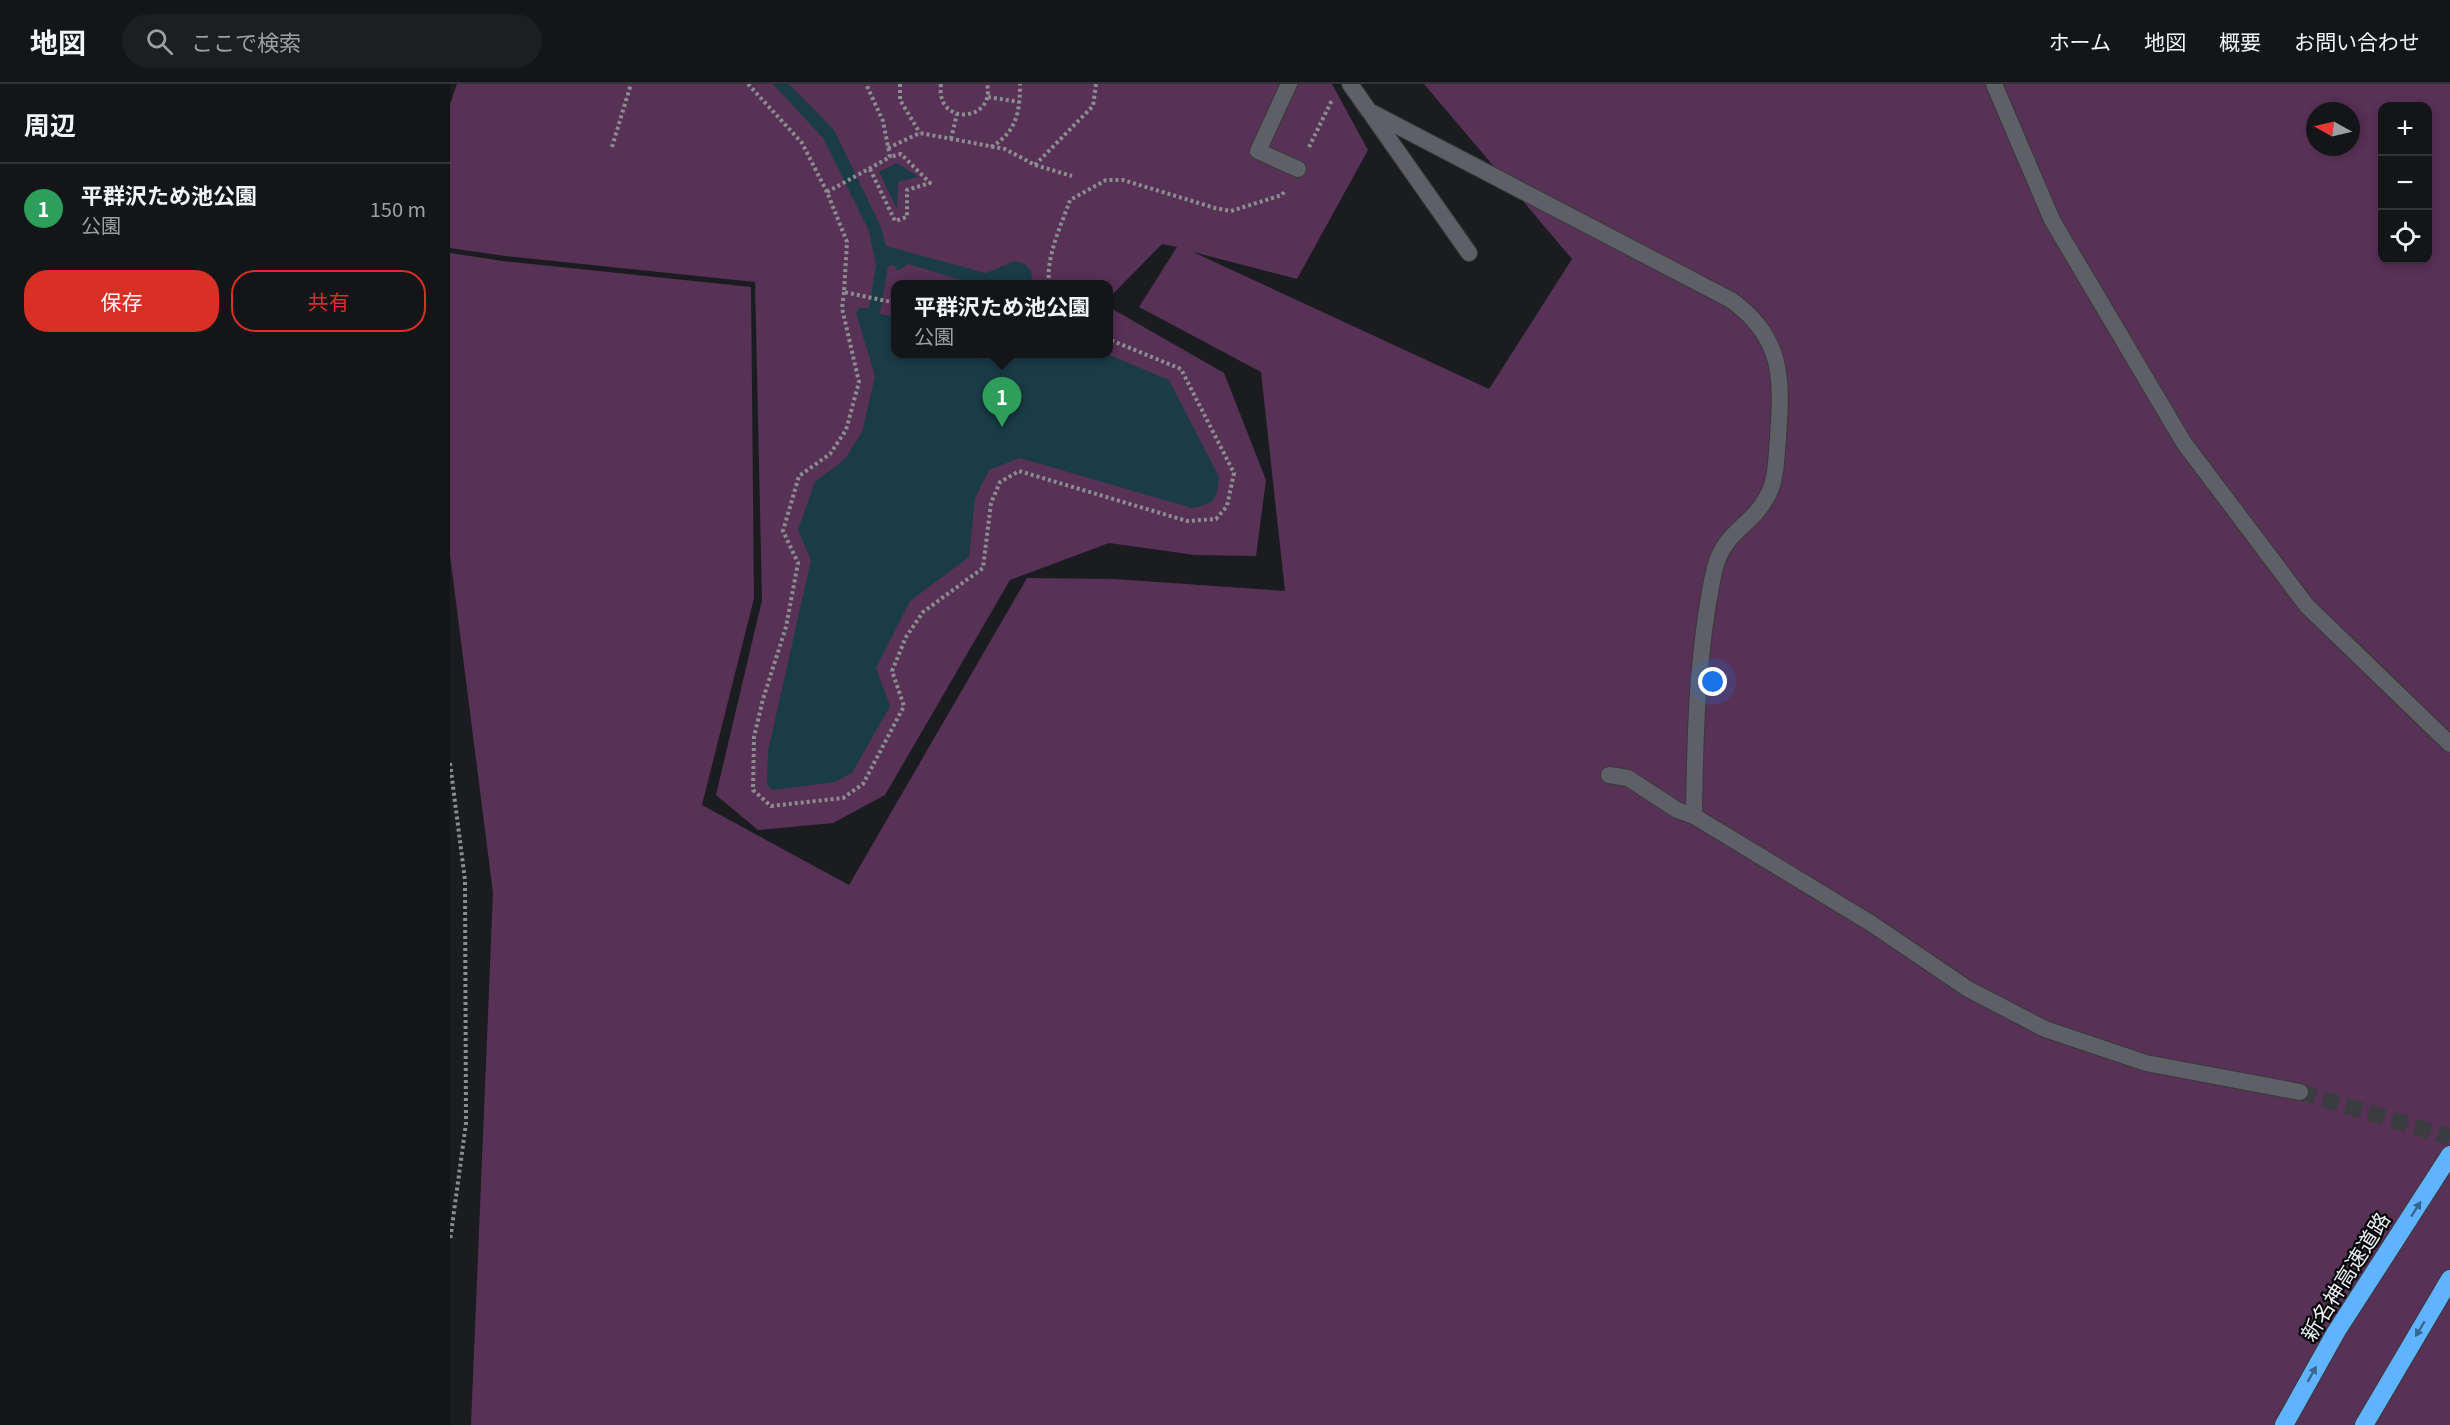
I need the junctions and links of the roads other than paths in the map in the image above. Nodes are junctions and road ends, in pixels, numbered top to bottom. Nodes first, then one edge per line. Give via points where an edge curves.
1 (1289, 84) edge
2 (1350, 84) edge
3 (1994, 84) edge
4 (1369, 111) junction
5 (1298, 169) road end
6 (1469, 253) dead end
7 (2450, 744) edge
8 (1609, 775) dead end
9 (1694, 816) junction
10 (2300, 1092) tunnel mouth
11 (2450, 1155) edge
12 (2450, 1279) edge
13 (2284, 1425) edge
14 (2364, 1425) edge

1 - 5 street via 1258,150
2 - 4 street
3 - 7 street via 2052,220 2184,443 2307,606
4 - 6 street
4 - 9 street via 1731,300 1757,323 1772,344 1781,390 1775,478 1768,496 1718,554 1701,647
8 - 9 street via 1628,778 1677,810
9 - 10 street via 1872,924 1968,989 2036,1025 2146,1063
13 -> 11 highway, 新名神高速道路 via 2336,1332
12 -> 14 highway

